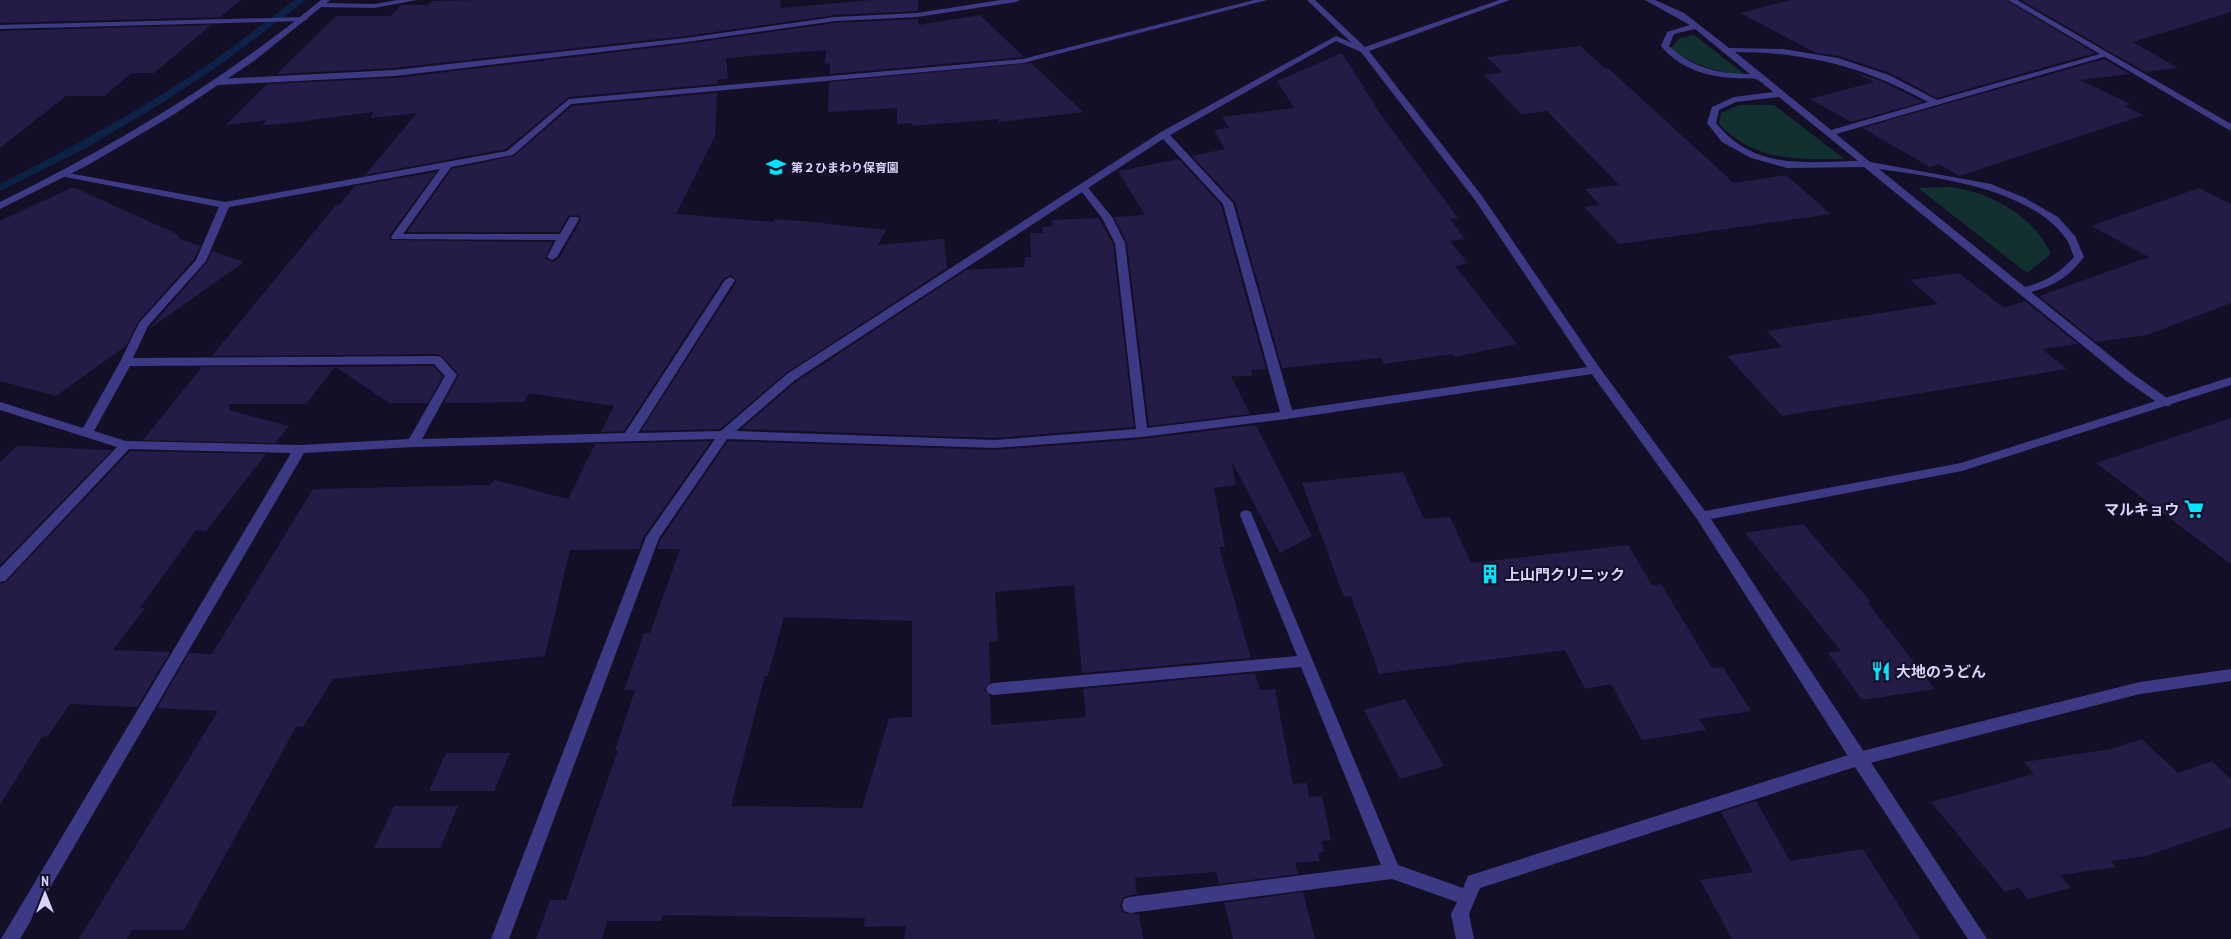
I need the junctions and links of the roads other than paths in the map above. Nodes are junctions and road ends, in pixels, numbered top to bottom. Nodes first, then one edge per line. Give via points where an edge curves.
1 (413, 0) edge
2 (1016, 0) edge
3 (1263, 0) edge
4 (1311, 0) edge
5 (1506, 0) edge
6 (1649, 0) edge
7 (2012, 0) edge
8 (323, 3) edge
9 (983, 3) edge
10 (304, 19) junction
11 (1697, 26) junction
12 (0, 27) edge
13 (1364, 50) junction
14 (1726, 50) junction
15 (2104, 54) junction
16 (1758, 76) junction
17 (219, 82) junction
18 (1780, 94) junction
19 (1936, 103) junction
20 (2231, 128) edge
21 (1164, 134) junction
22 (1828, 134) junction
23 (448, 164) junction
24 (1866, 164) junction
25 (66, 174) junction
26 (1083, 187) junction
27 (225, 205) junction
28 (0, 206) edge
29 (574, 218) dead end
30 (563, 237) junction
31 (552, 257) dead end
32 (730, 280) dead end
33 (2022, 291) junction
34 (126, 362) junction
35 (1595, 370) junction
36 (2231, 381) edge
37 (2166, 403) junction
38 (0, 406) edge
39 (1287, 415) junction
40 (87, 432) junction
41 (1142, 433) junction
42 (724, 435) junction
43 (629, 437) junction
44 (414, 443) junction
45 (126, 445) junction
46 (300, 449) junction
47 (1246, 515) dead end
48 (1702, 516) junction
49 (0, 577) edge
50 (1306, 661) junction
51 (2231, 675) edge
52 (993, 689) dead end
53 (1858, 759) junction
54 (1392, 870) junction
55 (1468, 898) junction
56 (1130, 905) dead end
57 (10, 939) edge
58 (500, 939) edge
59 (1465, 939) edge
60 (1978, 939) edge

1 - 8 street via 374,6
2 - 9 street
3 - 23 street via 1023,60 569,102 510,153
4 - 13 street
5 - 13 street
6 - 11 street
7 - 15 street
8 - 10 street
9 - 17 street via 918,15 835,19 395,74
10 - 12 street
10 - 17 street
11 - 14 street
11 - 16 street via 1671,32 1665,46 1673,56 1686,65 1707,72 1732,77
13 - 21 street via 1336,38
13 - 35 street via 1479,198
14 - 16 street
14 - 19 street via 1797,51 1829,58 1890,79
15 - 19 street
15 - 20 street
16 - 18 street
17 - 25 street
18 - 22 street
18 - 24 street via 1734,100 1716,109 1711,123 1725,140 1754,156 1787,165
19 - 22 street
21 - 26 street
21 - 39 street via 1228,204
22 - 24 street
23 - 27 street
23 - 30 street via 396,237
24 - 33 street
24 - 33 street via 1991,188 2022,200 2054,219 2070,236 2079,257 2065,275 2047,285
25 - 27 street
25 - 28 street
26 - 41 street via 1107,217 1120,243
26 - 42 street via 790,377
27 - 34 street via 201,261 143,325
29 - 30 street
30 - 31 street
32 - 43 street
33 - 37 street
34 - 40 street
34 - 44 street via 437,360 451,375
35 - 39 street
35 - 48 street
36 - 37 street
37 - 48 street via 1962,467
38 - 40 street
39 - 41 street
40 - 45 street
41 - 42 street via 995,444
42 - 43 street
42 - 58 street via 654,537
43 - 44 street
44 - 46 street
45 - 46 street
45 - 49 street
46 - 57 street
47 - 50 street
48 - 53 street
50 - 52 street
50 - 54 street
51 - 53 street via 2140,688
53 - 55 street via 1474,882
53 - 60 street
54 - 55 street
54 - 56 street
55 - 59 street via 1460,914

